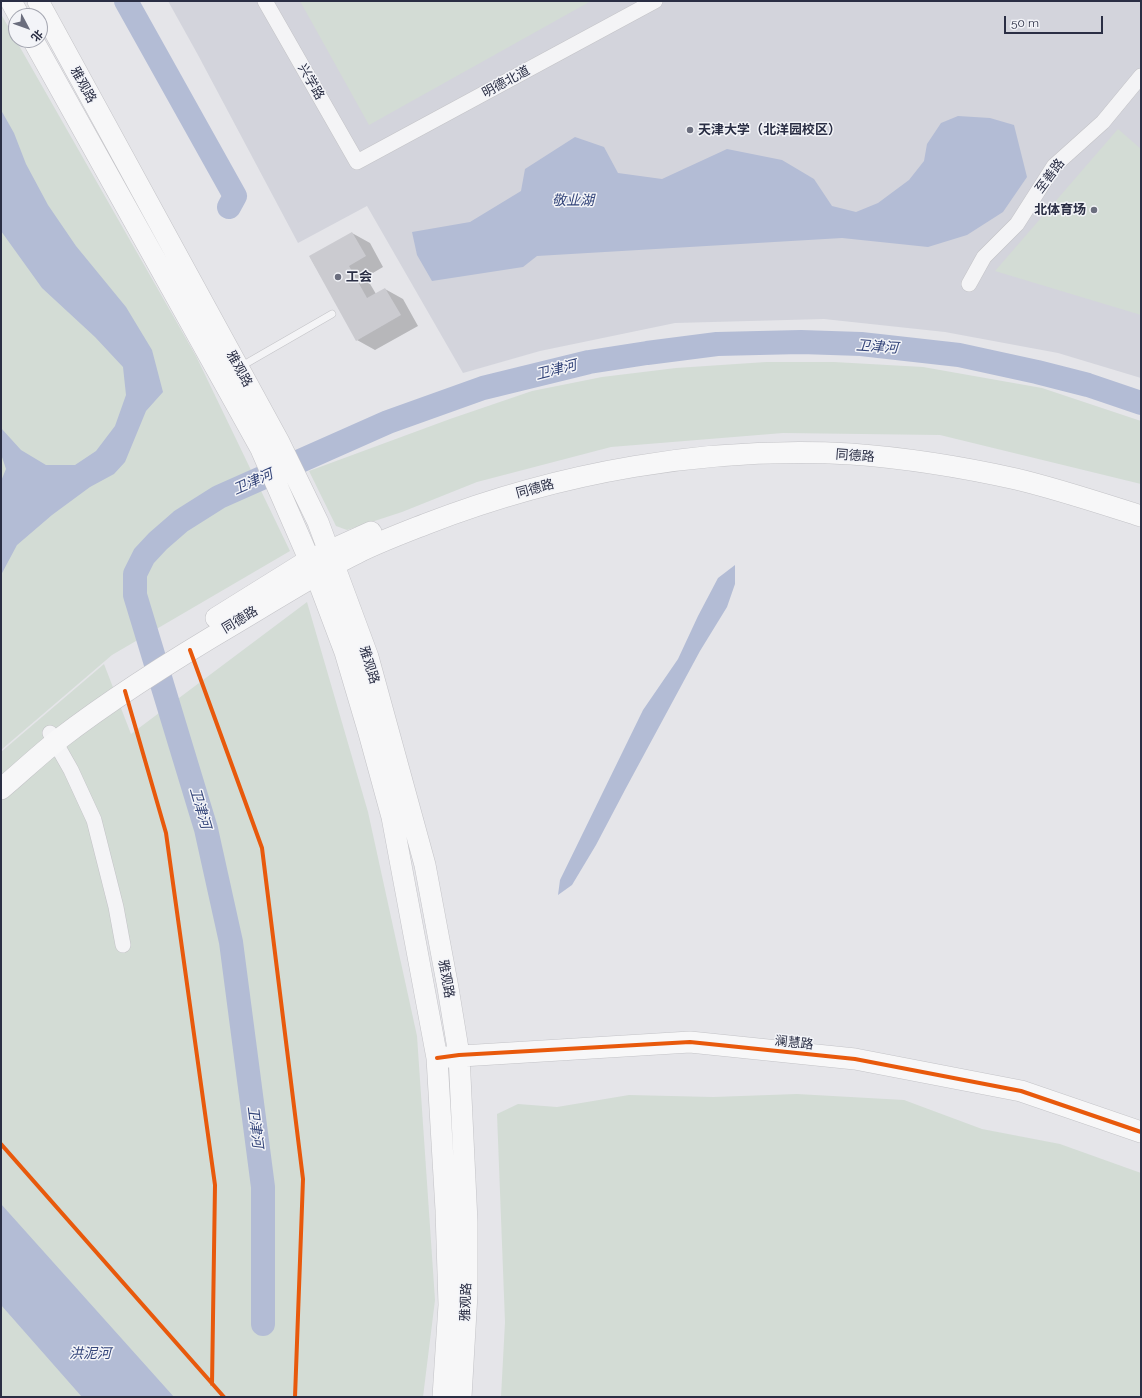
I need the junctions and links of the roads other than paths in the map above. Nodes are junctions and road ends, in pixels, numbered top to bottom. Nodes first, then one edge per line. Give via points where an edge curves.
1 (38, 1) edge
2 (265, 1) edge
3 (654, 1) edge
4 (630, 7) edge
5 (38, 48) edge
6 (1141, 76) edge
7 (357, 162) joint
8 (969, 284) dead end
9 (332, 314) dead end
10 (239, 368) junction
11 (270, 445) junction
12 (1141, 502) edge
13 (1141, 516) edge
14 (331, 558) junction
15 (312, 568) junction
16 (52, 738) junction
17 (1, 774) edge
18 (1, 789) edge
19 (123, 945) dead end
20 (459, 1055) junction
21 (437, 1058) junction
22 (1141, 1132) edge
23 (443, 1397) edge
24 (461, 1397) edge

1 - 10 main road, 雅观路
2 - 7 street, 兴学路
3 - 4 street, 明德北道
4 - 7 street, 明德北道
5 - 11 main road, 雅观路
6 - 8 street, 至善路 via 1103,122 1054,166 1016,224 984,257
9 - 10 lane
10 - 11 main road, 雅观路
11 - 14 main road, 雅观路 via 295,476 318,522
11 - 15 main road, 雅观路 via 281,494
12 - 14 main road, 同德路 via 1045,473 924,449 790,441 732,443 629,455 528,476 436,505
13 - 14 main road, 同德路 via 1017,480 958,468 850,454 738,454 630,466 582,476 464,509 358,553
14 - 15 main road, 同德路
14 - 20 main road, 雅观路 via 368,657 425,865
15 - 16 main road, 同德路 via 122,686
15 - 21 main road, 雅观路 via 345,652 392,817
16 - 17 main road, 同德路
16 - 18 main road, 同德路
16 - 19 street via 71,770 94,820
20 - 21 main road, 澜慧路
20 - 22 main road, 澜慧路 via 690,1042 854,1059 1021,1091
20 - 24 main road, 雅观路 via 467,1280
21 - 23 main road, 雅观路 via 449,1304

